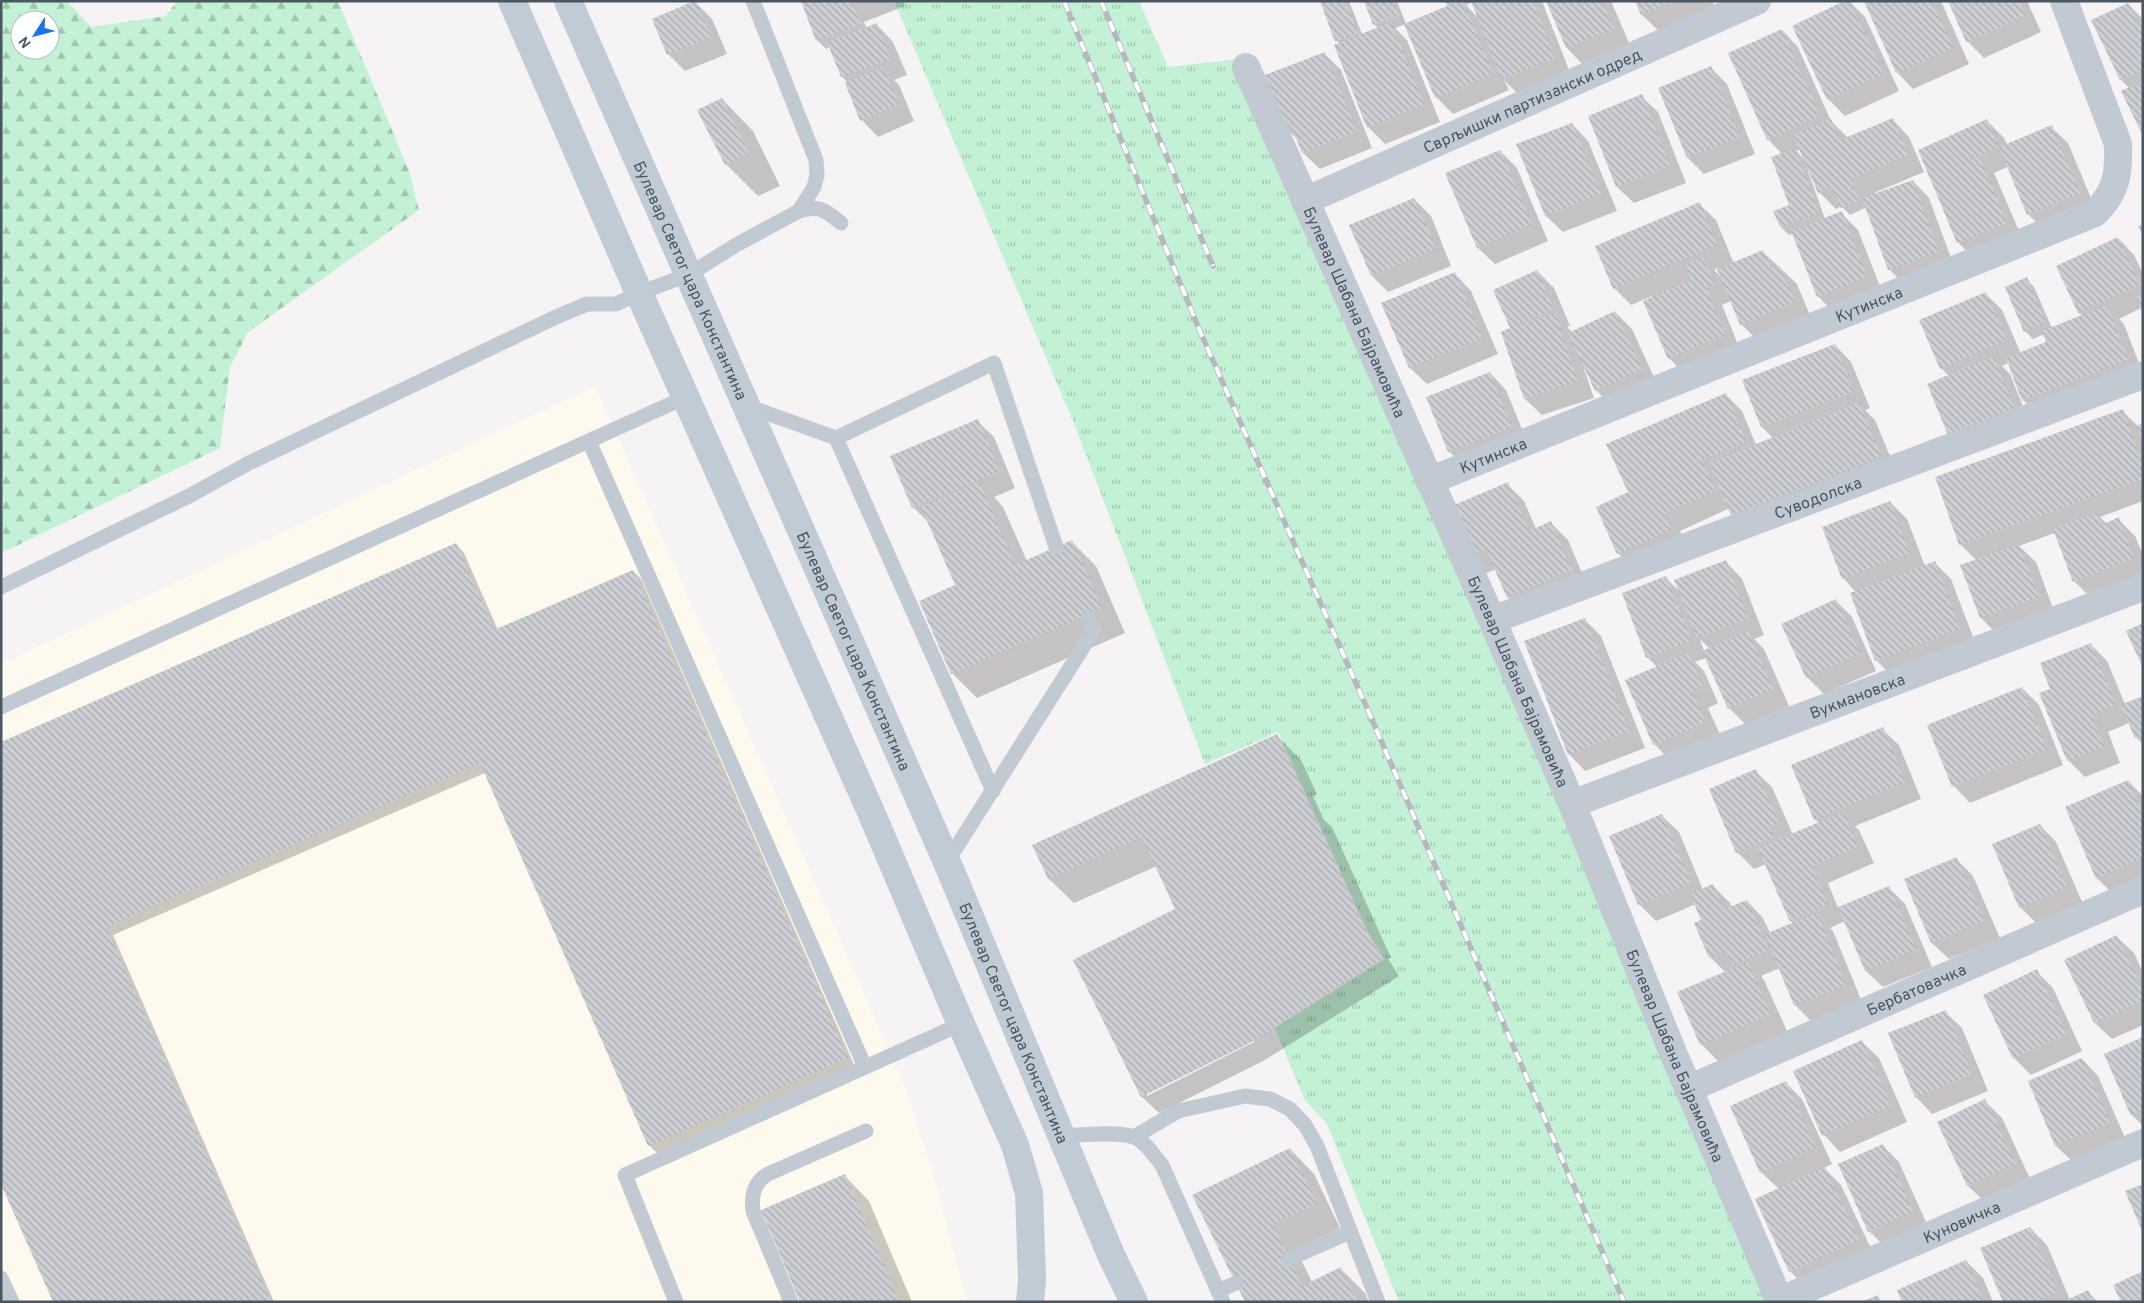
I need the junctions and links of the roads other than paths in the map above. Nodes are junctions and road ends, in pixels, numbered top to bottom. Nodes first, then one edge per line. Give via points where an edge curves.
1 (512, 1) edge
2 (568, 1) edge
3 (753, 1) edge
4 (1757, 1) edge
5 (2064, 1) edge
6 (1246, 67) dead end
7 (1307, 200) junction
8 (799, 211) junction
9 (841, 223) dead end
10 (688, 276) junction
11 (639, 293) junction
12 (2143, 375) edge
13 (686, 397) junction
14 (747, 406) junction
15 (836, 438) junction
16 (589, 441) junction
17 (1429, 481) junction
18 (1056, 547) dead end
19 (1, 587) edge
20 (2143, 587) edge
21 (1088, 618) dead end
22 (1492, 620) junction
23 (1, 707) edge
24 (993, 791) junction
25 (1572, 804) junction
26 (947, 862) junction
27 (2143, 890) edge
28 (961, 1024) junction
29 (865, 1067) junction
30 (1688, 1089) junction
31 (866, 1131) dead end
32 (1063, 1136) junction
33 (1134, 1137) junction
34 (2143, 1143) edge
35 (1350, 1232) junction
36 (1289, 1260) dead end
37 (1, 1278) edge
38 (1236, 1283) dead end
39 (1221, 1297) edge
40 (1779, 1301) edge
41 (12, 1302) edge
42 (676, 1302) edge
43 (792, 1302) edge
44 (1030, 1302) edge
45 (1134, 1302) edge
46 (1378, 1302) edge

1 - 11 main road
2 - 10 main road, Булевар Светог цара Константина
3 - 8 lane via 816,160 814,187
4 - 7 street, Сврљишки партизански одред
5 - 17 street, Кутинска via 2118,144 2119,168 2115,186 2095,213
6 - 7 street, Булевар Шабана Бајрамовића
7 - 17 street, Булевар Шабана Бајрамовића
8 - 9 lane via 811,208 826,210
8 - 10 lane
10 - 11 lane
10 - 14 main road, Булевар Светог цара Константина
11 - 13 main road
11 - 19 lane via 616,304 587,304 556,317 249,463 189,496
12 - 22 street, Суводолска
13 - 16 lane
13 - 28 main road via 871,812
14 - 15 lane
14 - 26 main road, Булевар Светог цара Константина
15 - 18 lane via 994,363
15 - 24 lane
16 - 23 lane
16 - 29 lane
17 - 22 street, Булевар Шабана Бајрамовића
20 - 25 street, Вукмановска
21 - 24 lane via 1094,630
22 - 25 street, Булевар Шабана Бајрамовића
24 - 26 lane
25 - 30 street, Булевар Шабана Бајрамовића
26 - 32 main road, Булевар Светог цара Константина
27 - 30 street, Бербатовачка
28 - 29 lane
28 - 44 main road via 1015,1145 1028,1193
29 - 42 lane via 624,1176
30 - 40 street, Булевар Шабана Бајрамовића
31 - 43 lane via 768,1174 754,1189 752,1211
32 - 33 lane
32 - 45 main road, Булевар Светог цара Константина via 1111,1255
33 - 35 lane via 1178,1111 1245,1096 1270,1099 1290,1109 1305,1125 1317,1146
33 - 39 lane via 1162,1165
34 - 40 street, Куновичка
35 - 36 lane
35 - 46 lane
37 - 41 lane
38 - 39 lane

